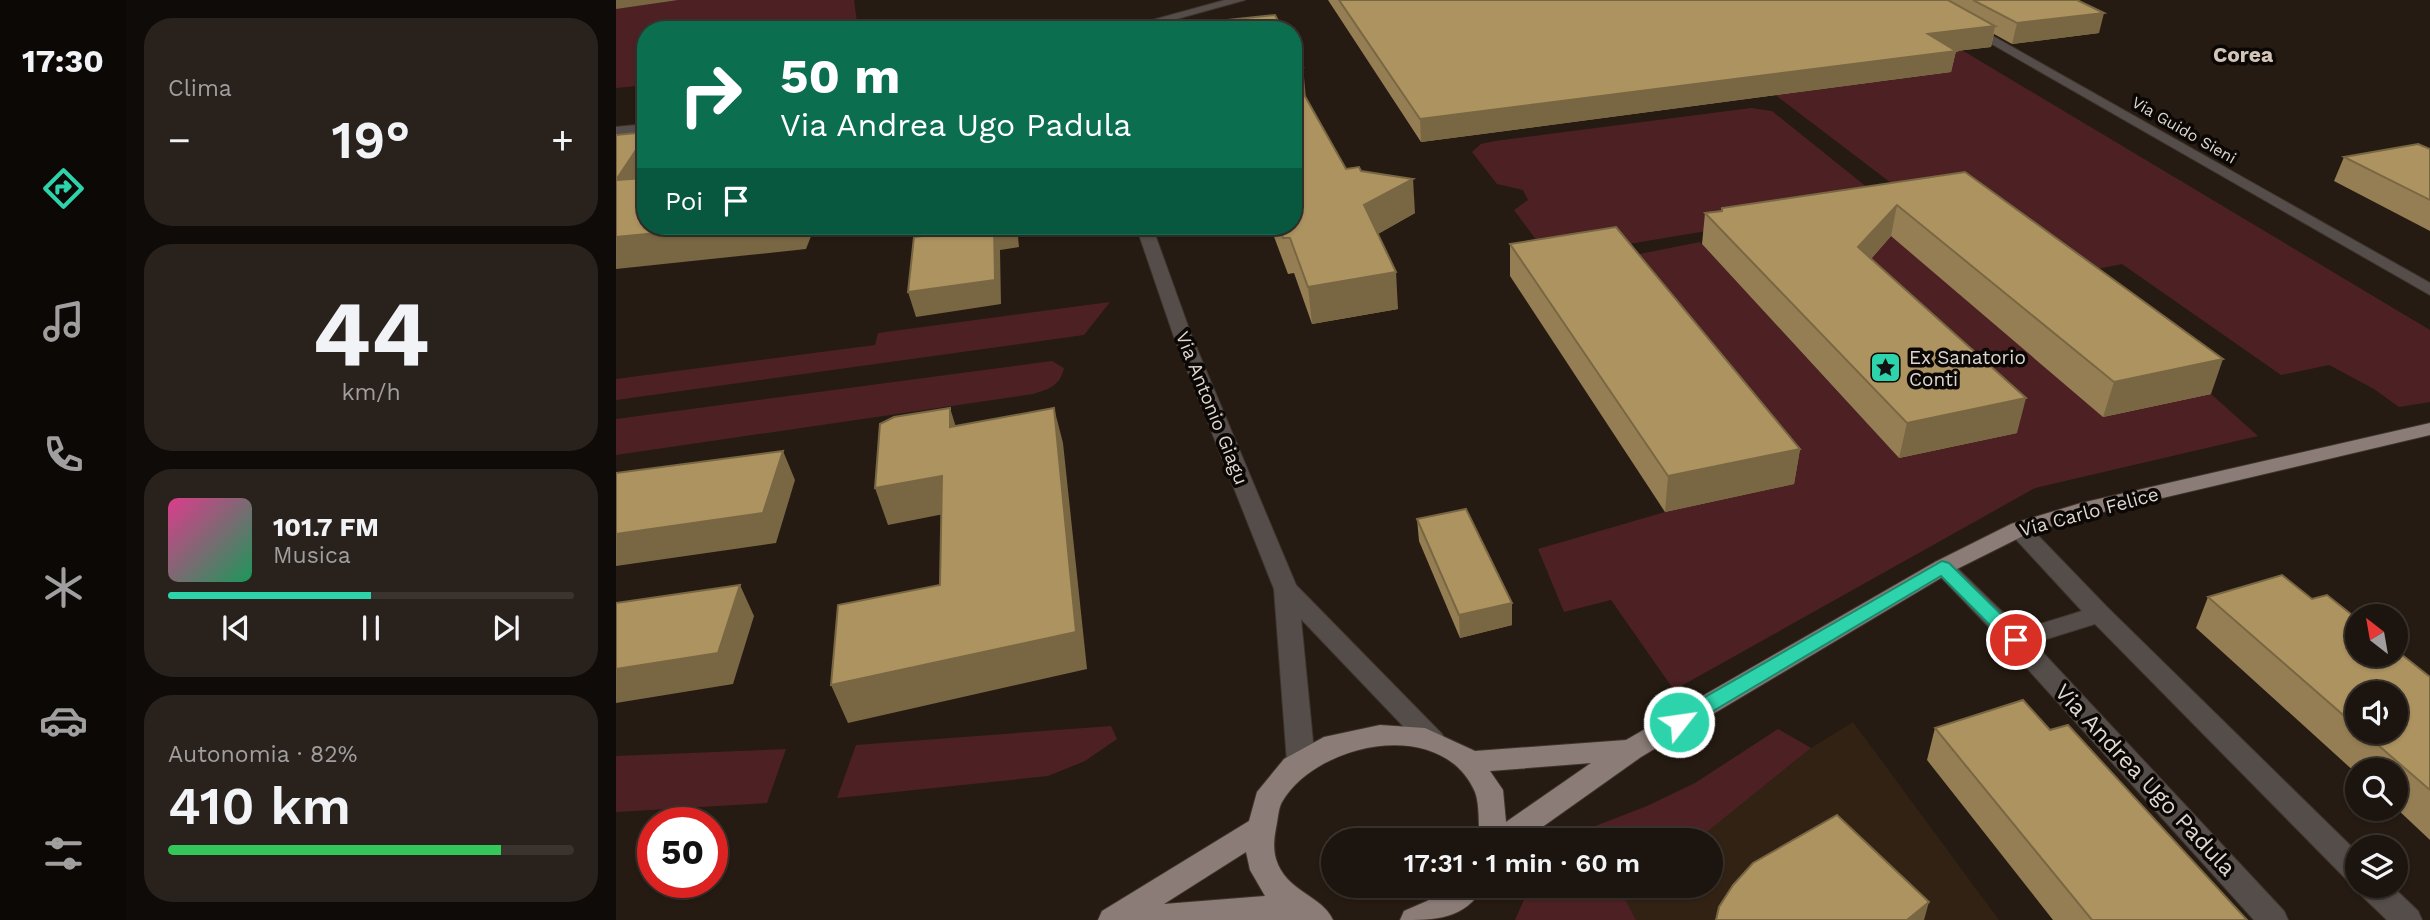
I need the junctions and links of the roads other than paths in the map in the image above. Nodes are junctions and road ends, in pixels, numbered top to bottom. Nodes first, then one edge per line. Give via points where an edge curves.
1 (1239, 0) edge
2 (1921, 0) edge
3 (1157, 21) edge
4 (637, 129) edge
5 (616, 131) edge
6 (1147, 235) edge
7 (2430, 290) edge
8 (2430, 429) edge
9 (2020, 529) junction
10 (1942, 567) junction
11 (1286, 589) junction
12 (2099, 614) junction
13 (2016, 640) junction
14 (1433, 741) junction
15 (1631, 750) junction
16 (1301, 762) junction
17 (1469, 762) junction
18 (1496, 828) edge
19 (1519, 828) edge
20 (1258, 830) junction
21 (2345, 858) edge
22 (2384, 898) edge
23 (1462, 901) edge
24 (1307, 914) edge
25 (1113, 920) edge
26 (1133, 920) edge
27 (1415, 920) edge
28 (2273, 920) edge
29 (2407, 920) edge

1 - 3 street
2 - 7 street, Via Guido Sieni
4 - 5 street
6 - 11 street, Via Antonio Giagu
8 - 9 main road, Via Carlo Felice via 2081,510
9 - 10 main road, Via Carlo Felice
9 - 12 street
10 - 13 street, Via Andrea Ugo Padula
10 - 15 main road, Via Carlo Felice
11 - 14 street, Via Antonio Giagu
11 - 16 street, Via Antonio Giagu
12 - 13 street
12 - 21 street
13 - 28 street, Via Andrea Ugo Padula
14 - 16 main road via 1400,733 1365,735 1332,745
14 - 17 main road
15 - 17 main road, Via Carlo Felice
15 - 19 main road, Via Carlo Felice
16 - 20 main road via 1280,781
17 - 18 main road via 1489,786
20 - 24 main road via 1260,859 1272,885
20 - 25 main road
22 - 29 street
23 - 27 main road
24 - 26 main road

